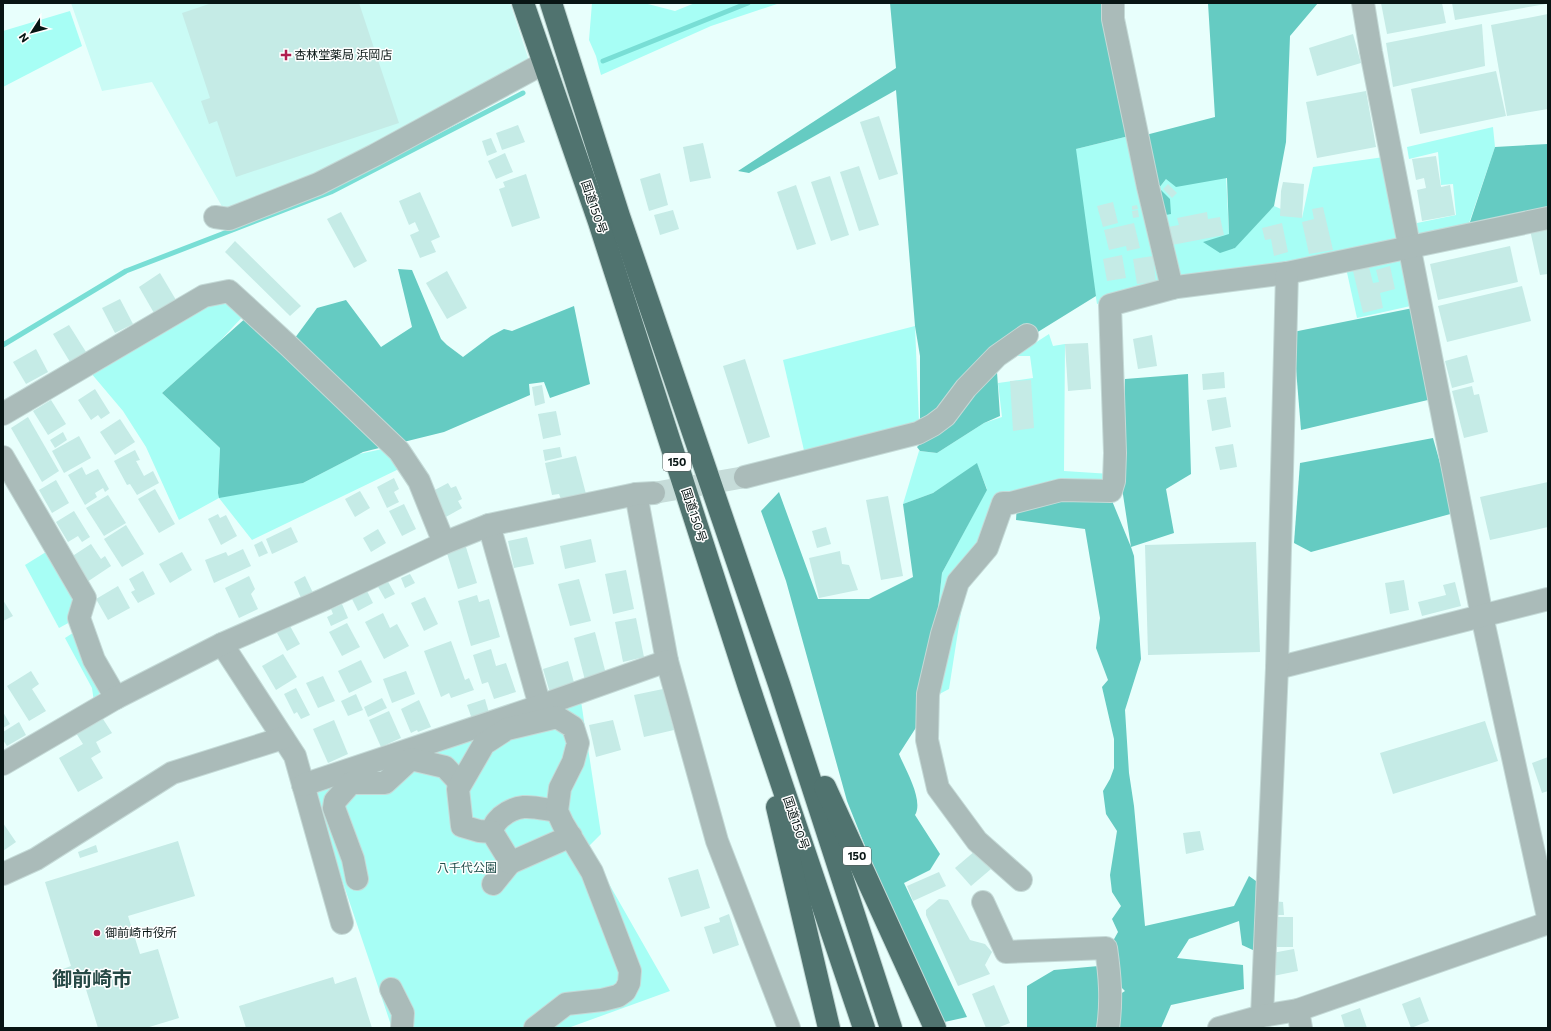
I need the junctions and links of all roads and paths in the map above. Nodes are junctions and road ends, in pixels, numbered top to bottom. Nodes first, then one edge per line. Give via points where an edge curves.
1 (523, 3) edge
2 (551, 3) edge
3 (1113, 3) edge
4 (1363, 3) edge
5 (544, 63) junction
6 (215, 217) dead end
7 (1548, 218) edge
8 (1410, 247) junction
9 (1287, 273) junction
10 (1172, 288) junction
11 (1027, 334) dead end
12 (3, 414) edge
13 (3, 457) edge
14 (745, 477) tunnel mouth
15 (489, 525) junction
16 (444, 543) junction
17 (1548, 599) edge
18 (1482, 616) junction
19 (222, 644) junction
20 (667, 661) junction
21 (1276, 668) junction
22 (779, 684) junction
23 (749, 687) junction
24 (116, 698) junction
25 (540, 706) junction
26 (283, 738) junction
27 (447, 750) junction
28 (480, 751) junction
29 (3, 764) edge
30 (460, 783) junction
31 (303, 785) junction
32 (557, 811) junction
33 (492, 832) junction
34 (570, 836) junction
35 (510, 863) junction
36 (3, 874) edge
37 (357, 879) dead end
38 (1021, 880) dead end
39 (493, 884) dead end
40 (983, 902) dead end
41 (1548, 917) edge
42 (342, 923) dead end
43 (1548, 923) edge
44 (391, 989) dead end
45 (1262, 1016) junction
46 (1300, 1019) edge
47 (402, 1028) edge
48 (535, 1028) edge
49 (789, 1028) edge
50 (829, 1028) edge
51 (864, 1028) edge
52 (890, 1028) edge
53 (934, 1028) edge
54 (1108, 1028) edge
55 (1219, 1028) edge

1 - 5 highway, 国道150号 / 150
2 - 22 highway, 国道150号 / 150 via 622,224
3 - 10 street via 1113,19
4 - 8 street
5 - 6 street via 318,184 228,219
5 - 23 highway, 国道150号 / 150 via 599,222
7 - 8 street
8 - 9 street
8 - 18 street
9 - 10 street
9 - 21 street
10 - 38 street via 1110,305 1115,453 1111,491 1061,490 1003,503 987,548 958,582 942,634 928,694 928,740 938,788 977,841
11 - 14 street via 997,356 966,388 945,416 933,425 908,436
12 - 16 street via 204,296 229,291 398,451 419,481
13 - 24 street via 85,598 79,618 94,660
15 - 16 street
15 - 20 street via 645,493
15 - 25 street
16 - 19 street
17 - 18 street
18 - 21 street
18 - 41 street
19 - 24 street
19 - 26 street
20 - 25 street
20 - 49 street via 717,841
21 - 45 street
22 - 52 highway, 国道150号 / 150
22 - 53 highway, 150
23 - 50 highway, 150
23 - 51 highway, 国道150号 / 150
24 - 29 street
25 - 27 street
26 - 31 street via 295,756
26 - 36 street via 172,773 36,859
27 - 28 street via 456,744
27 - 30 street
27 - 31 street
27 - 37 street via 411,759 385,783 352,783 335,801 334,808 353,859
28 - 30 street
28 - 32 street via 484,744 506,729 557,717 573,727 578,743 573,762 560,788
30 - 33 street via 458,789 462,826
31 - 42 street
32 - 33 street via 527,806 515,808 509,810 494,824
32 - 34 street
33 - 35 street
34 - 35 street
34 - 48 street via 592,872 630,971 629,983 625,991 618,996 566,1004
35 - 39 street
40 - 54 street via 1006,952 1106,948 1111,981
43 - 46 street
44 - 47 street via 403,1013
45 - 46 street
45 - 55 street

